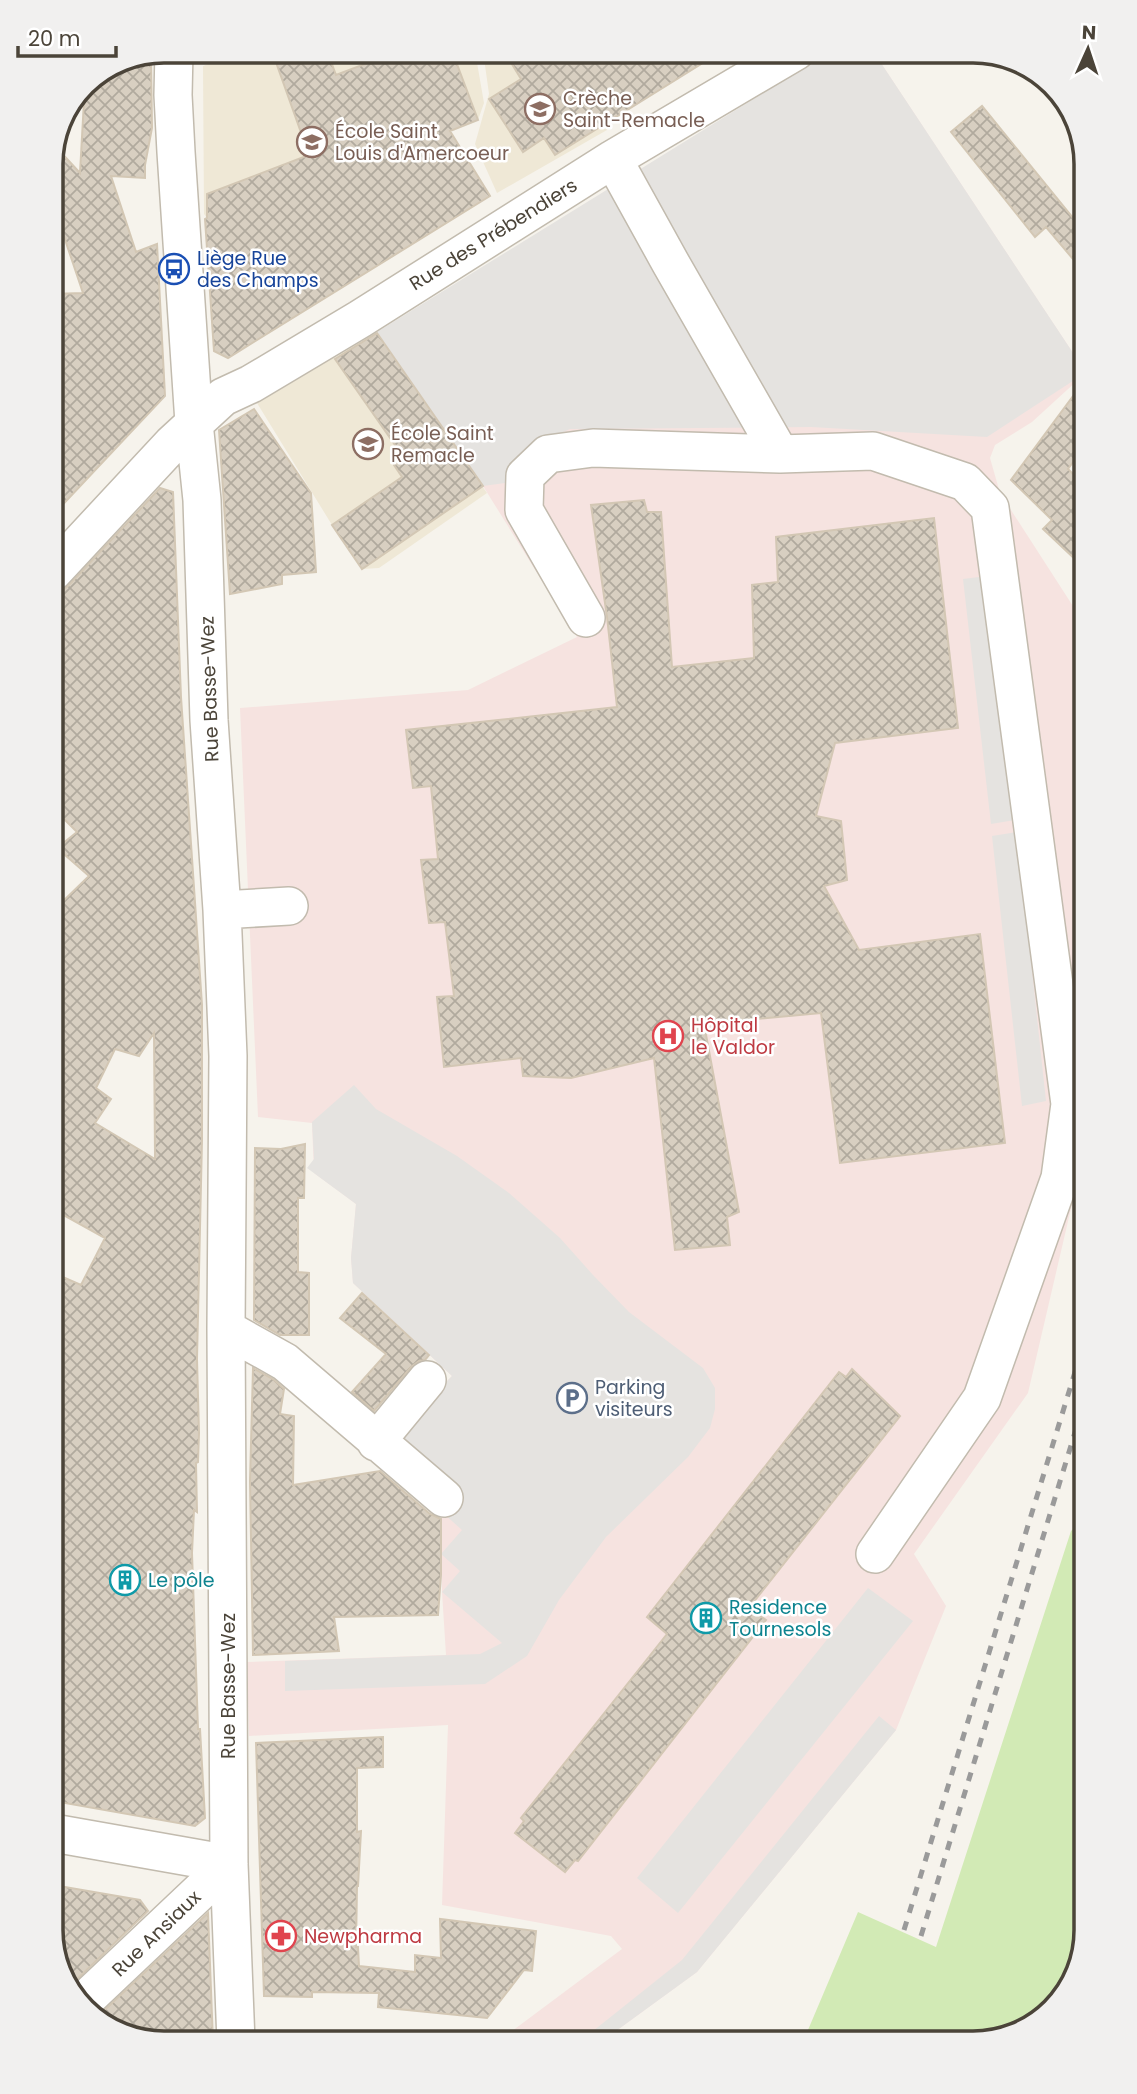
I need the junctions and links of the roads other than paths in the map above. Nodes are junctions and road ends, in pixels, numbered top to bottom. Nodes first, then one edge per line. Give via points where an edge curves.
1 (174, 63) edge
2 (776, 63) edge
3 (613, 159) junction
4 (194, 423) junction
5 (780, 454) junction
6 (63, 561) edge
7 (586, 618) dead end
8 (289, 906) dead end
9 (222, 910) junction
10 (226, 1329) junction
11 (427, 1380) dead end
12 (376, 1442) junction
13 (444, 1498) dead end
14 (875, 1554) dead end
15 (63, 1835) edge
16 (229, 1864) junction
17 (89, 1996) edge
18 (236, 2031) edge

1 - 4 street, Rue Basse-Wez
2 - 3 street, Rue des Prébendiers
3 - 4 street, Rue des Prébendiers via 360,319 223,397
3 - 5 street
4 - 6 street, Rue des Prébendiers
4 - 9 street, Rue Basse-Wez via 202,500 209,720
5 - 7 street via 593,448 548,454 524,476 524,510
5 - 14 street via 873,451 965,482 990,508 1070,1104 1060,1178 982,1398
8 - 9 street
9 - 10 street, Rue Basse-Wez via 228,1056
10 - 12 street via 285,1362
10 - 16 street, Rue Basse-Wez
11 - 12 street
12 - 13 street
15 - 16 street
16 - 17 street, Rue Ansiaux
16 - 18 street, Rue Basse-Wez

